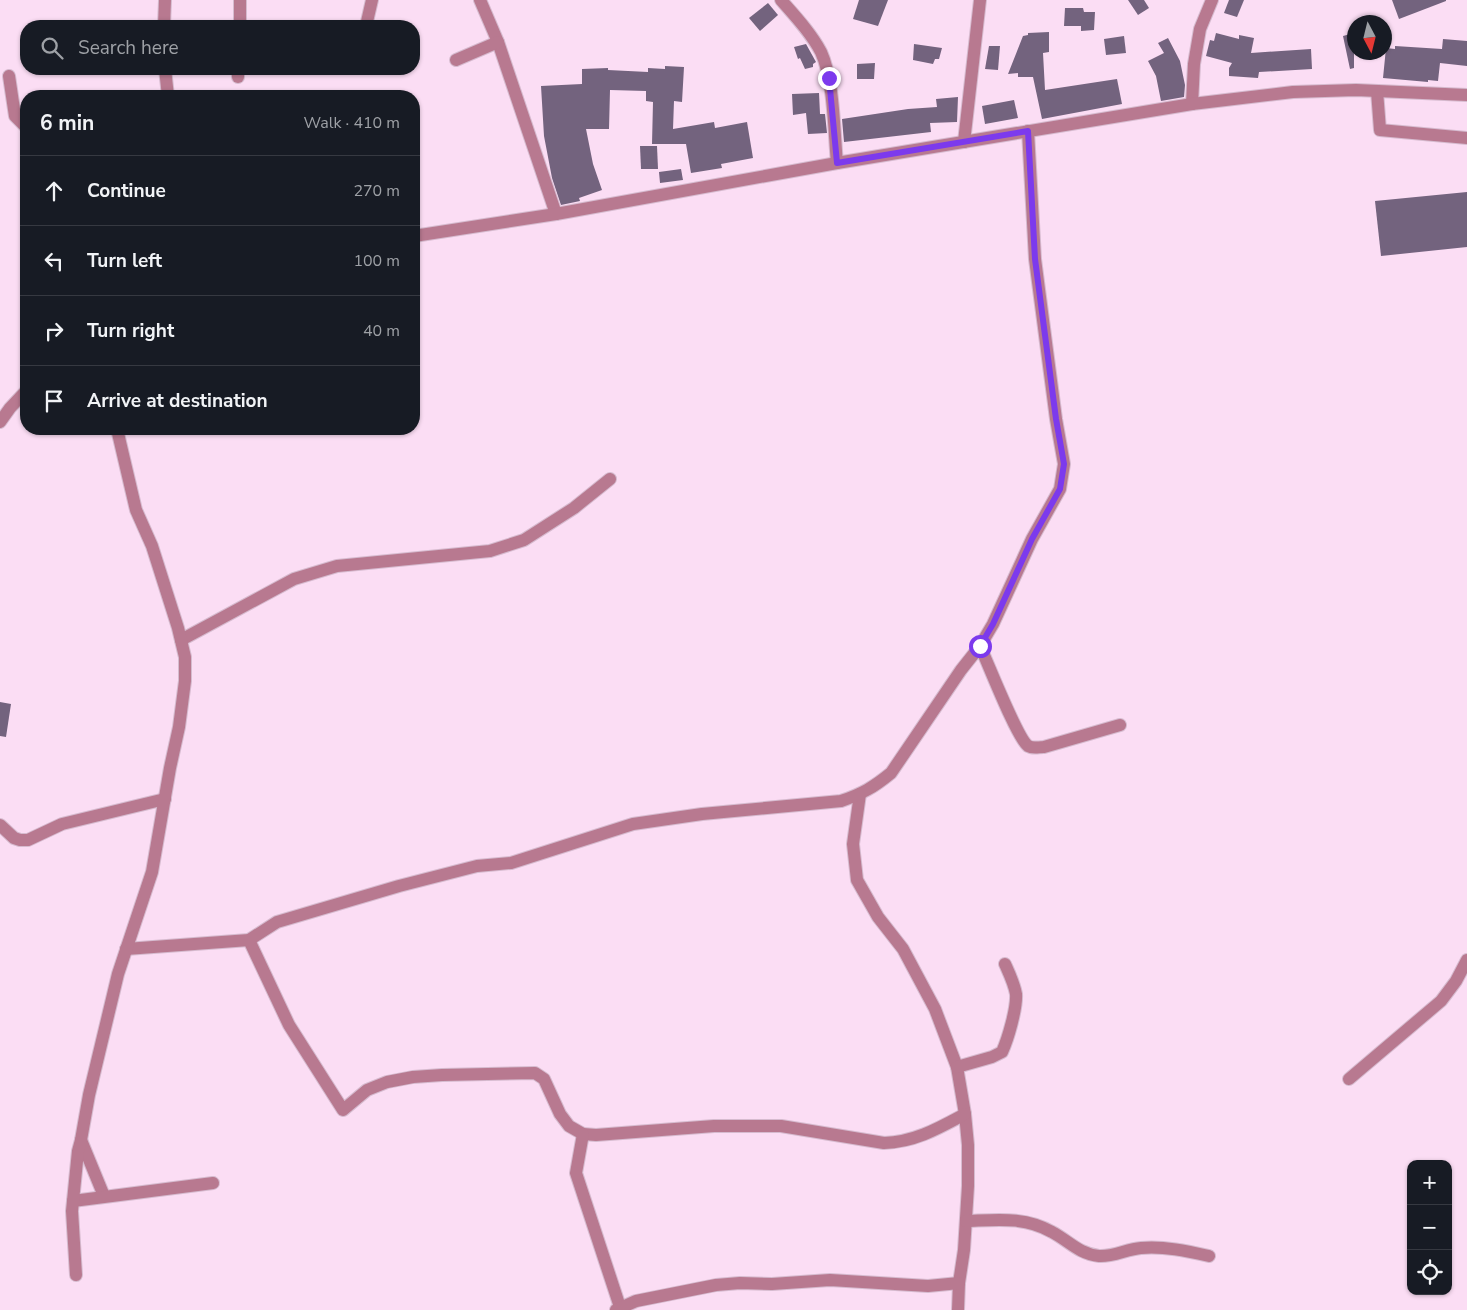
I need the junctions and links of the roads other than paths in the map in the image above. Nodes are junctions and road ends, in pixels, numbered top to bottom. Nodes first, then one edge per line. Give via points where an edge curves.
1 (165, 0) edge
2 (240, 0) edge
3 (372, 0) edge
4 (480, 0) edge
5 (781, 0) edge
6 (980, 0) edge
7 (1212, 0) edge
8 (164, 20) edge
9 (240, 20) edge
10 (367, 20) edge
11 (498, 42) junction
12 (456, 60) dead end
13 (166, 75) edge
14 (9, 76) dead end
15 (167, 90) edge
16 (1377, 90) junction
17 (1467, 95) edge
18 (1192, 104) junction
19 (20, 121) edge
20 (1028, 131) junction
21 (1467, 138) edge
22 (964, 142) junction
23 (837, 163) junction
24 (556, 214) junction
25 (420, 235) edge
26 (20, 397) edge
27 (0, 422) edge
28 (118, 435) edge
29 (610, 479) dead end
30 (181, 640) junction
31 (980, 646) junction
32 (1120, 725) dead end
33 (860, 794) junction
34 (165, 799) junction
35 (0, 825) edge
36 (249, 940) junction
37 (126, 949) junction
38 (1467, 960) edge
39 (1005, 964) dead end
40 (957, 1066) junction
41 (1349, 1079) dead end
42 (965, 1114) junction
43 (583, 1134) junction
44 (82, 1140) junction
45 (212, 1183) dead end
46 (104, 1196) junction
47 (73, 1201) junction
48 (966, 1221) junction
49 (1209, 1256) dead end
50 (76, 1275) dead end
51 (959, 1283) junction
52 (618, 1309) edge
53 (958, 1310) edge

1 - 8 street
2 - 9 street
3 - 10 street
4 - 11 street
5 - 23 street via 821,53 829,78
6 - 22 street
7 - 18 street via 1200,29
11 - 12 street
11 - 24 street
13 - 15 street
14 - 19 street via 15,116
16 - 17 street
16 - 18 street via 1293,92
16 - 21 street via 1380,130
18 - 20 street
20 - 22 street
20 - 31 street via 1035,259 1064,464 1060,489
22 - 23 street
23 - 24 street
24 - 25 street
26 - 27 street
28 - 30 street via 136,510 152,546
29 - 30 street via 574,508 524,540 490,552 337,566 294,579
30 - 34 street via 185,681 180,727
31 - 32 street via 1028,746 1044,746
31 - 33 street via 891,773
33 - 36 street via 841,801 633,824 511,863 477,866 428,878 277,922
33 - 40 street via 853,844 857,880 878,917 903,949 935,1009
34 - 35 street via 62,824 28,840 14,838
34 - 37 street via 152,872
36 - 37 street
36 - 43 street via 289,1026 342,1110 367,1090 396,1081 442,1075 535,1073 544,1079 569,1126
37 - 44 street via 88,1095
38 - 41 street via 1441,1001
39 - 40 street via 1016,995 1002,1052 992,1058
40 - 42 street
42 - 43 street via 930,1133 897,1143 781,1126 714,1126 629,1134
42 - 48 street via 968,1145
43 - 52 street via 576,1173
44 - 46 street
44 - 47 street
45 - 46 street
46 - 47 street
47 - 50 street
48 - 49 street via 1024,1221 1052,1232 1084,1253 1101,1256 1150,1248 1176,1249
48 - 51 street
51 - 52 street via 928,1286 830,1280 740,1283 636,1301
51 - 53 street

